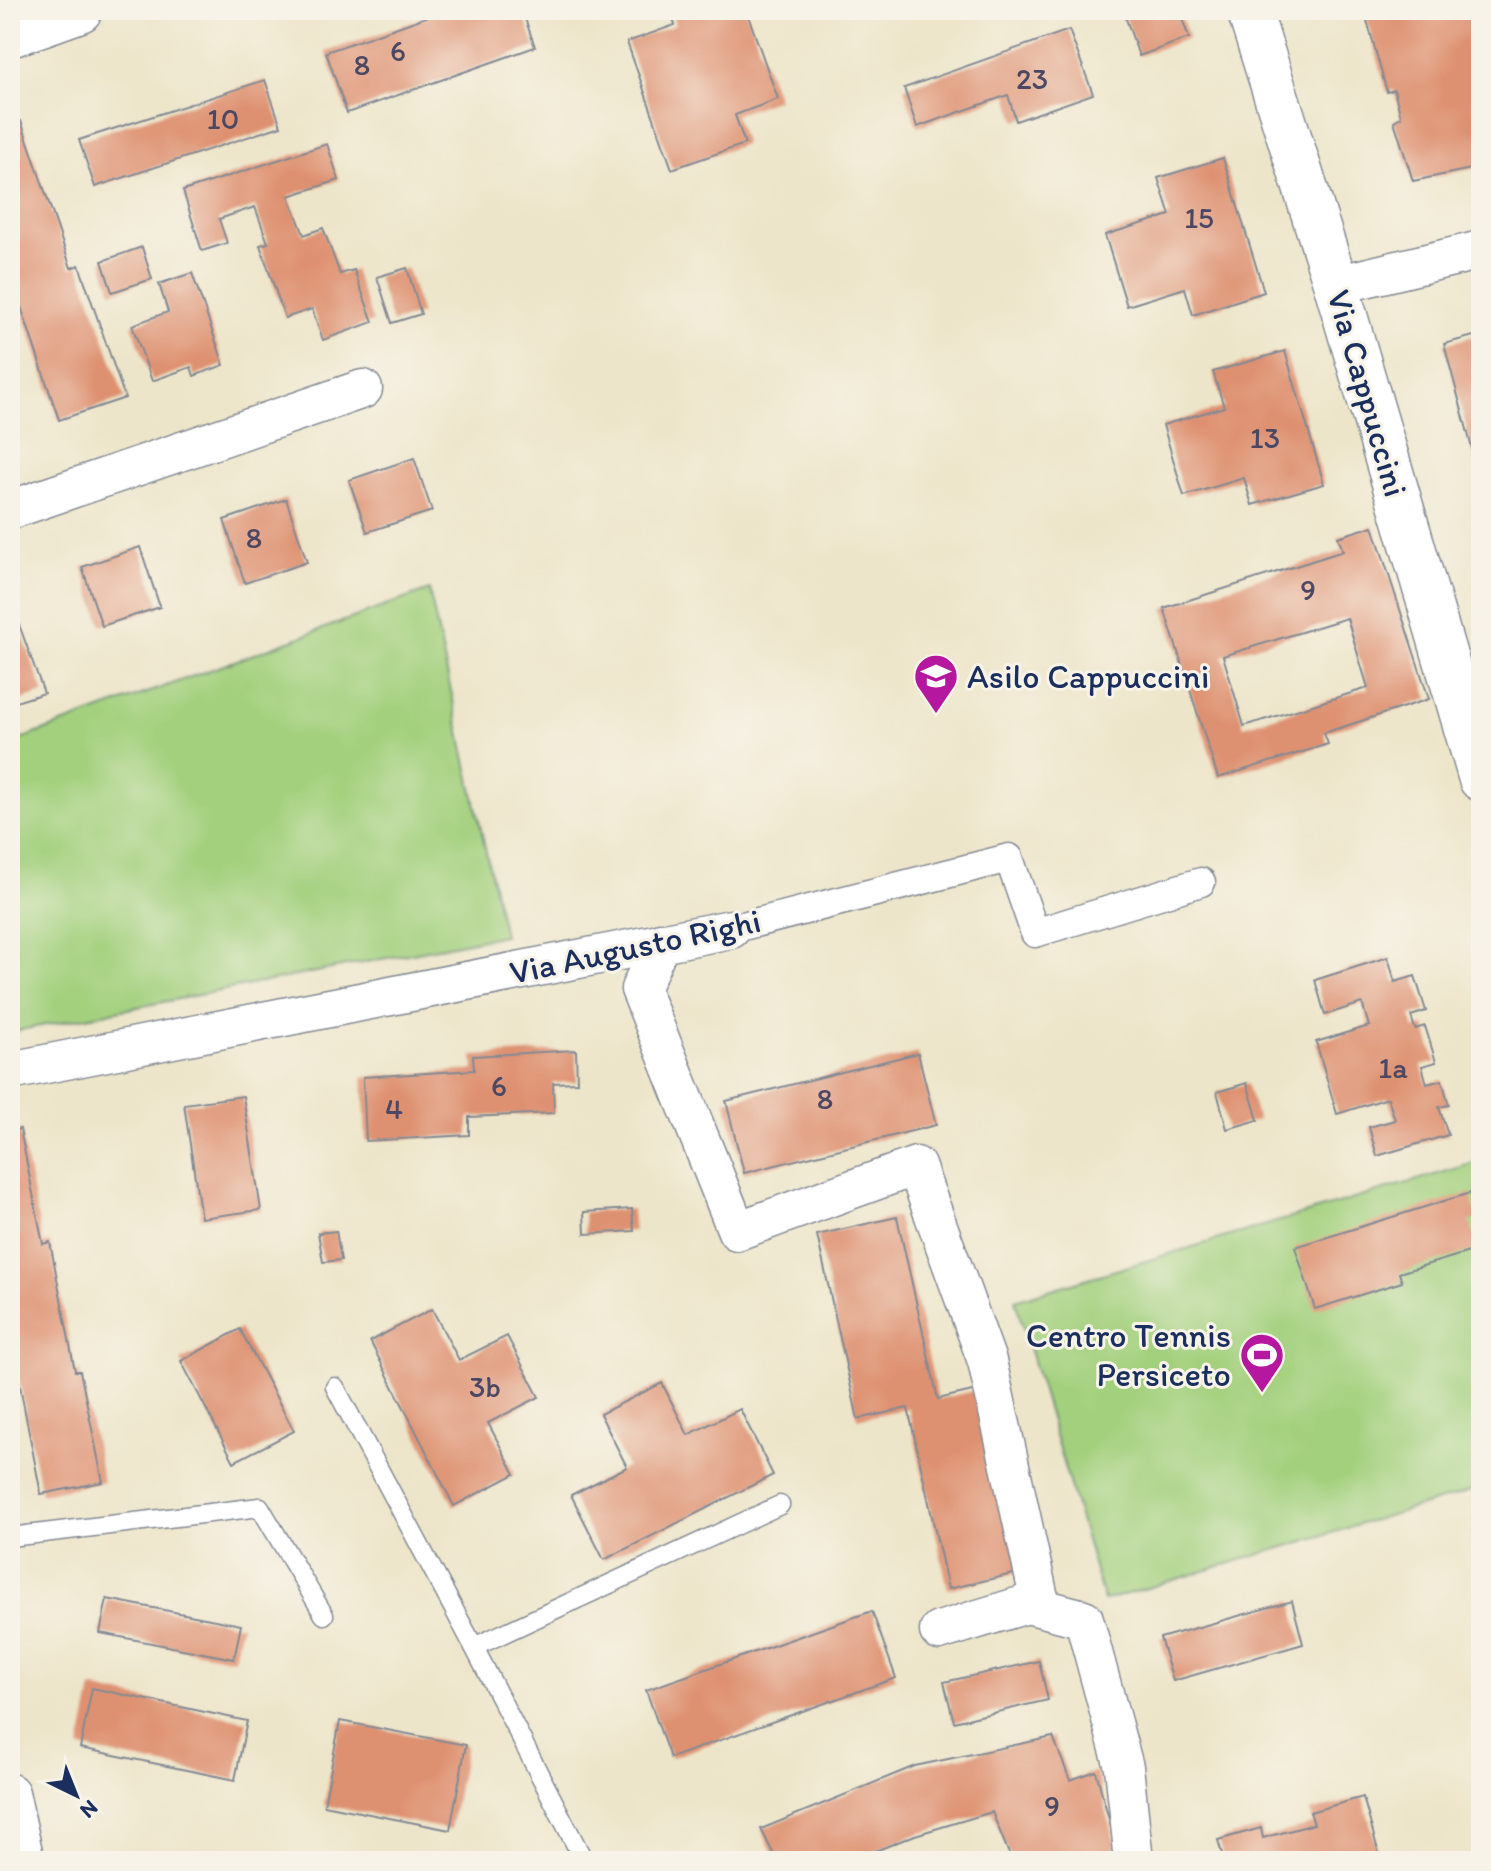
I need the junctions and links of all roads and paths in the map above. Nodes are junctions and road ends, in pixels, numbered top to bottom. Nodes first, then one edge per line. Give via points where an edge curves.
1 (1249, 10) edge
2 (70, 12) edge
3 (10, 35) edge
4 (1481, 250) edge
5 (1336, 285) junction
6 (363, 389) dead end
7 (10, 510) edge
8 (1481, 779) edge
9 (1201, 882) dead end
10 (731, 929) joint
11 (661, 942) junction
12 (10, 1071) edge
13 (335, 1387) dead end
14 (780, 1505) dead end
15 (10, 1537) edge
16 (1041, 1607) junction
17 (324, 1615) dead end
18 (939, 1631) dead end
19 (474, 1647) junction
20 (10, 1793) edge
21 (25, 1861) edge
22 (584, 1861) edge
23 (1134, 1861) edge

1 - 5 main road, Via Cappuccini
2 - 3 main road
4 - 5 street
5 - 8 main road, Via Cappuccini
6 - 7 street
9 - 10 street, Via Augusto Righi via 1035,933 1009,858
10 - 11 street, Via Augusto Righi
11 - 12 street, Via Augusto Righi
11 - 16 street via 640,989 737,1231 916,1166 987,1361
13 - 19 lane
14 - 19 lane
15 - 17 lane via 260,1507
16 - 18 street via 1027,1604
16 - 23 street via 1084,1619 1124,1767
19 - 22 lane
20 - 21 street

